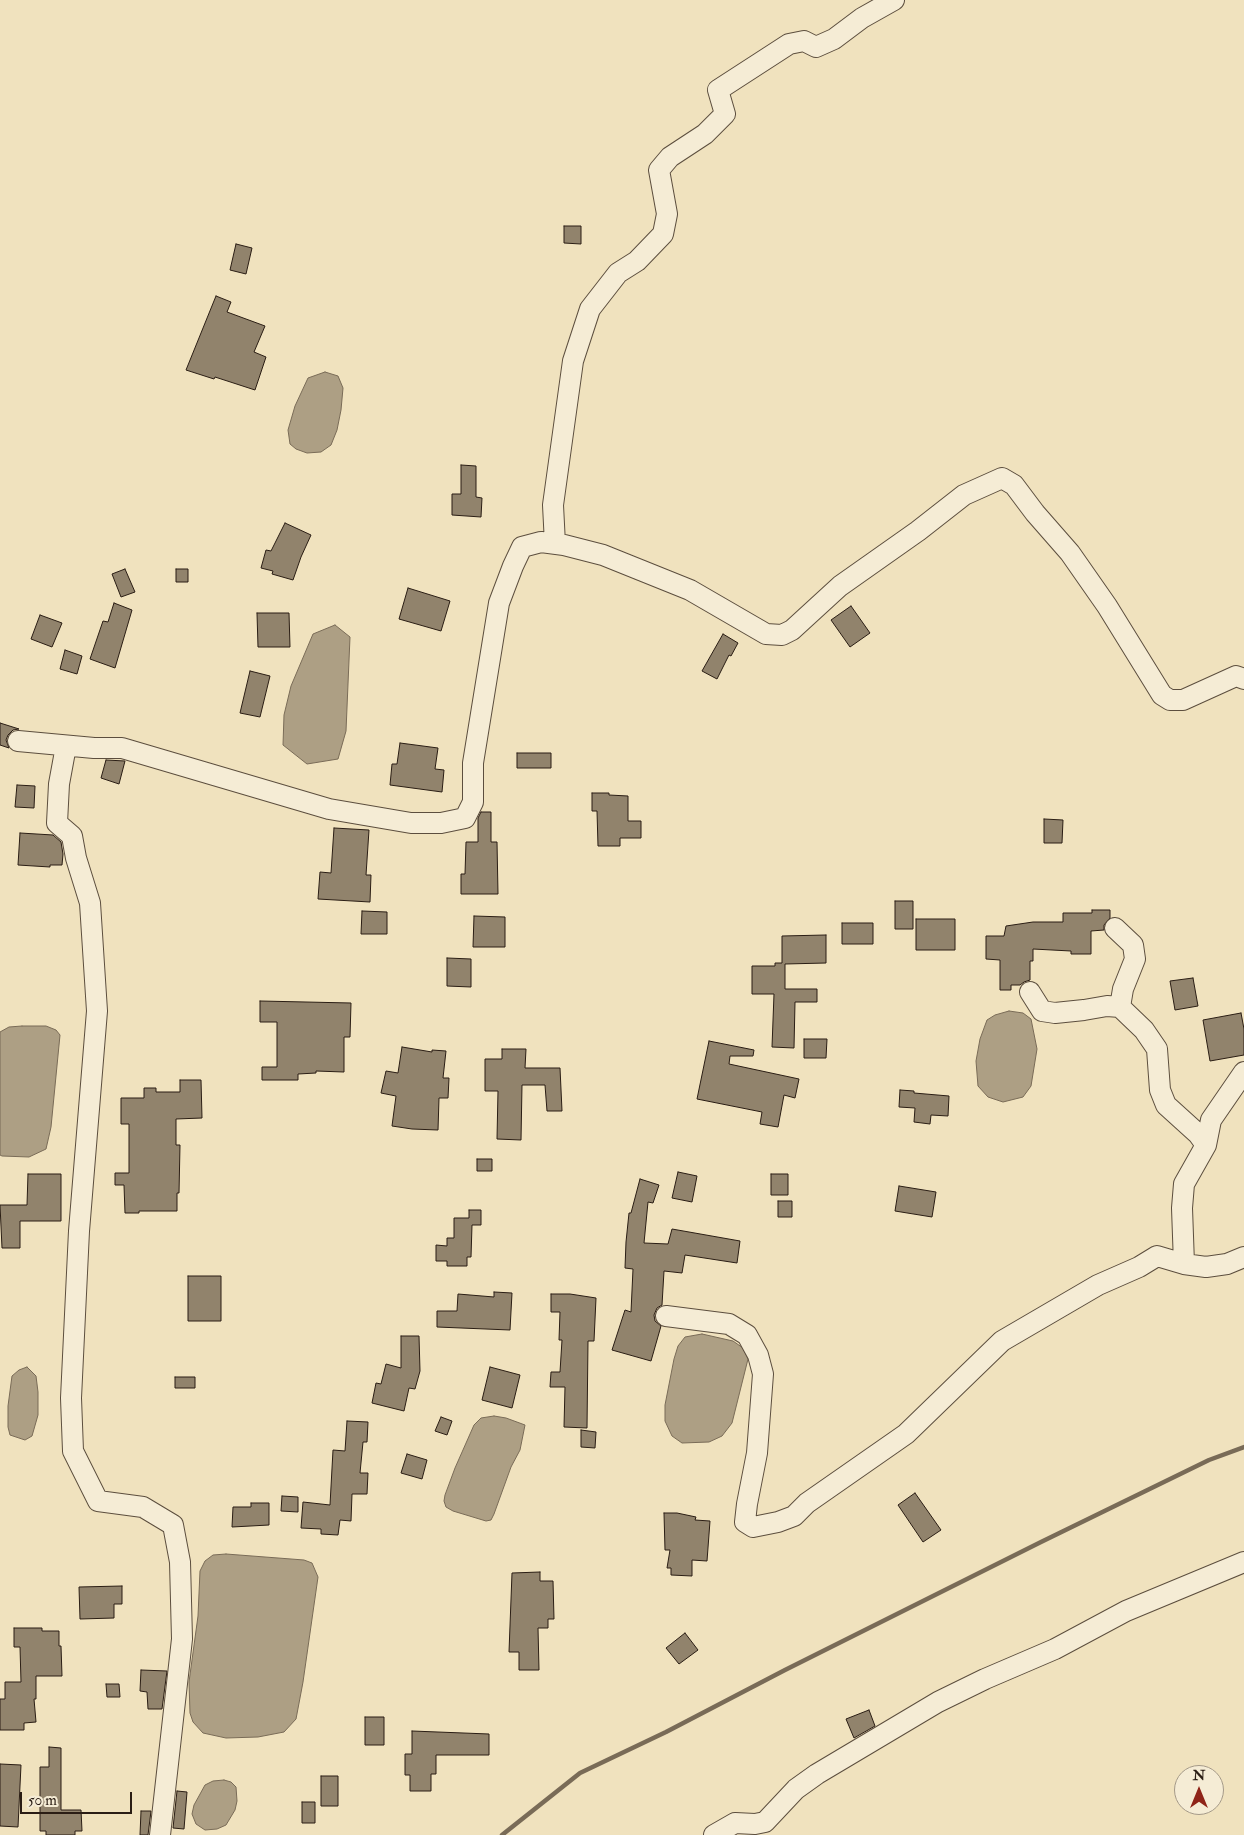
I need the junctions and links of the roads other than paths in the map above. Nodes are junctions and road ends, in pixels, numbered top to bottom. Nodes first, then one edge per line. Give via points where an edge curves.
1 (894, 0) edge
2 (554, 544) junction
3 (1244, 679) edge
4 (18, 742) dead end
5 (66, 746) junction
6 (1115, 928) dead end
7 (1030, 992) dead end
8 (1120, 1006) junction
9 (1244, 1072) edge
10 (1206, 1145) junction
11 (1244, 1257) edge
12 (1184, 1264) junction
13 (666, 1316) dead end
14 (1244, 1562) edge
15 (160, 1835) edge
16 (714, 1835) edge

1 - 2 street via 816,47 804,41 789,44 718,90 725,114 705,134 670,157 659,170 667,214 663,234 637,261 618,272 590,309 573,361 553,505
2 - 3 street via 603,555 640,569 690,590 766,634 782,635 792,630 840,586 964,495 1002,478 1014,485 1070,553 1162,695 1170,700 1183,700 1236,676
2 - 5 street via 541,542 522,547 500,603 473,762 473,802 465,818 441,823 411,823 329,809 122,748
4 - 5 street
5 - 15 street via 59,784 57,823 72,836 90,903 97,1011 79,1232 71,1398 73,1451 98,1502 143,1506 173,1524 180,1562 182,1639
6 - 8 street via 1133,945 1134,959
7 - 8 street via 1042,1011
8 - 10 street via 1144,1030 1157,1049 1160,1090 1166,1105
9 - 10 street via 1211,1120
10 - 12 street via 1184,1184
11 - 12 street via 1206,1267
12 - 13 street via 1157,1256 1098,1285 1002,1341 906,1434 794,1516 753,1527 745,1522 757,1453 763,1374 758,1356 747,1335 729,1324
14 - 16 street via 1126,1611 938,1702 817,1774 796,1789 764,1822 735,1823

